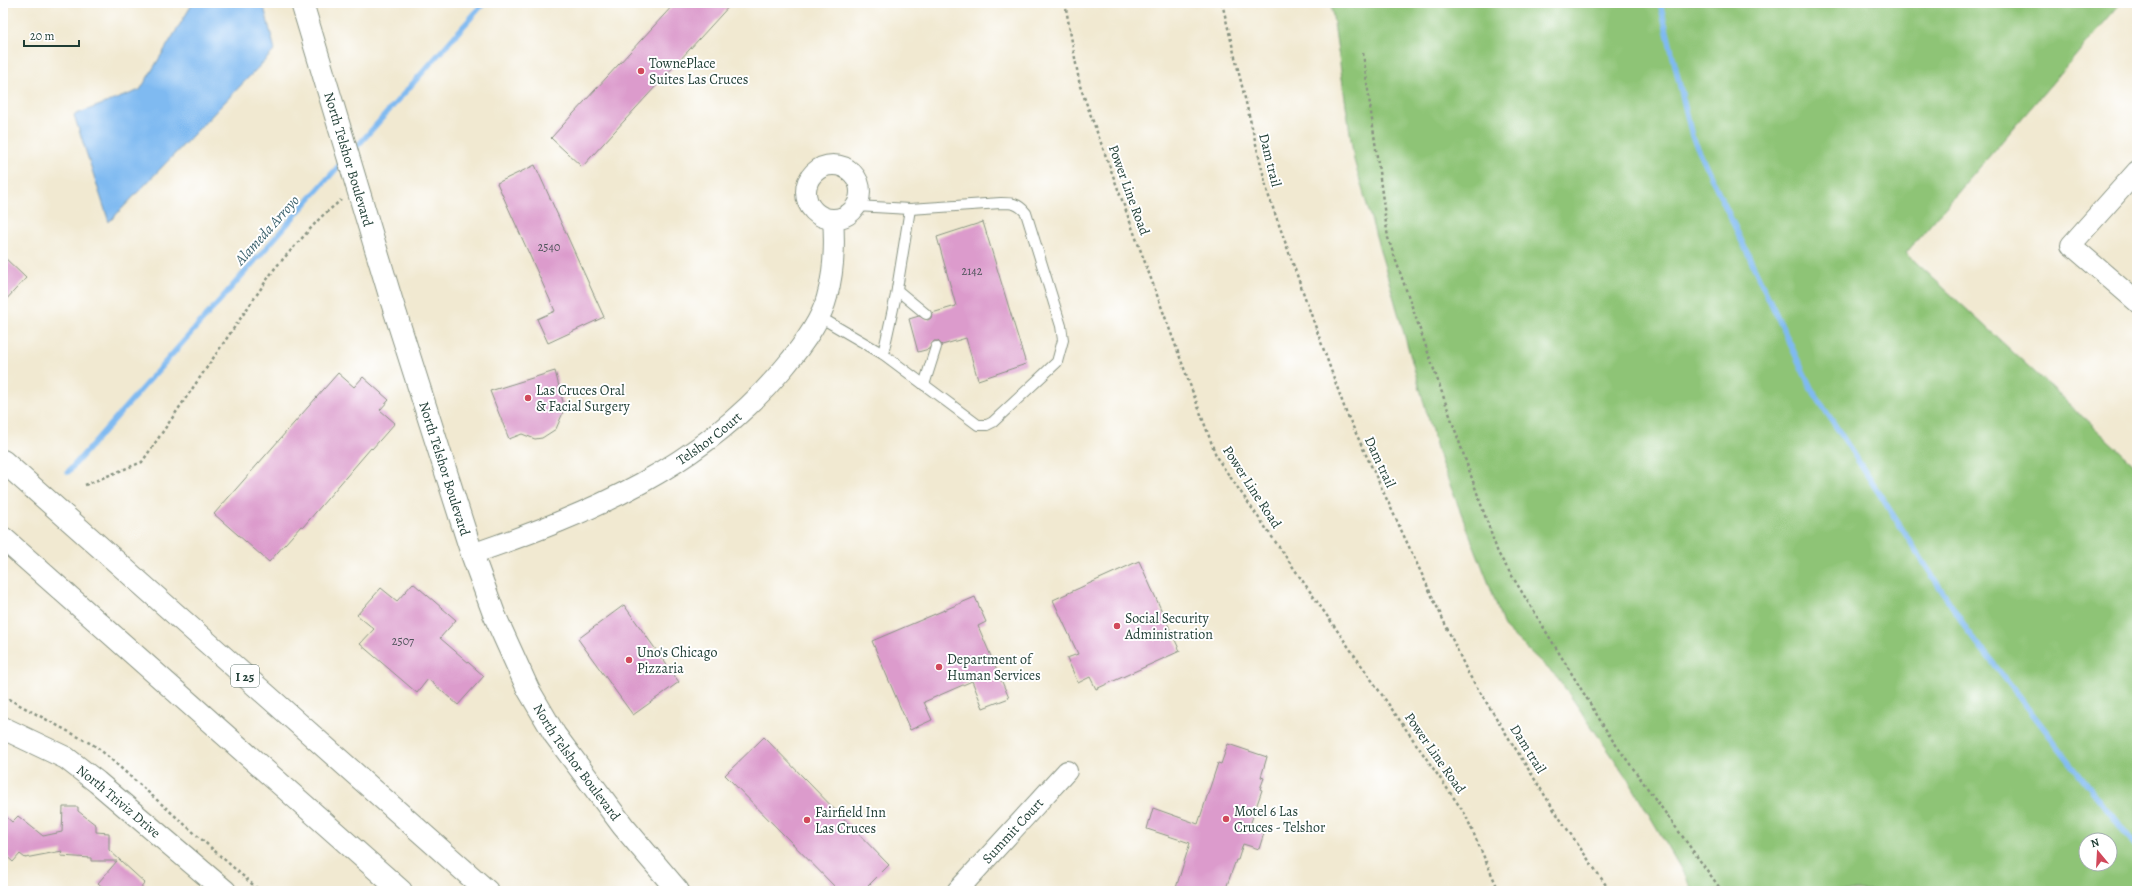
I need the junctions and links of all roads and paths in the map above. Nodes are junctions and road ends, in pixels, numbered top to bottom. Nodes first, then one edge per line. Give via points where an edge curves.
1 (302, 3) edge
2 (1065, 3) edge
3 (1222, 3) edge
4 (1363, 53) dead end
5 (2137, 171) edge
6 (357, 186) junction
7 (856, 206) junction
8 (910, 209) junction
9 (833, 219) junction
10 (897, 290) junction
11 (2137, 302) edge
12 (926, 314) dead end
13 (818, 316) junction
14 (936, 347) dead end
15 (883, 354) junction
16 (924, 385) junction
17 (3, 460) edge
18 (85, 485) dead end
19 (3, 538) edge
20 (472, 554) junction
21 (3, 728) edge
22 (1067, 771) dead end
23 (225, 891) edge
24 (401, 891) edge
25 (486, 891) edge
26 (678, 891) edge
27 (957, 891) edge
28 (1499, 891) edge
29 (1610, 891) edge
30 (1722, 891) edge

1 - 6 main road, North Telshor Boulevard
2 - 28 path, Power Line Road via 1080,86 1217,458 1465,814
3 - 29 path, Dam trail via 1268,194 1346,412 1468,673 1554,810
4 - 30 path via 1388,238 1498,553 1611,738
5 - 11 street via 2070,245
6 - 18 path via 321,217 275,268 142,462
6 - 20 main road, North Telshor Boulevard
7 - 8 lane
7 - 9 street via 846,216
7 - 9 street via 860,192 855,177 841,167 824,168 810,179 807,197 816,213
8 - 10 lane
8 - 16 lane via 1001,203 1015,204 1022,208 1038,250 1063,340 1059,357 1052,369 987,426 978,425
9 - 13 street, Telshor Court via 834,253 827,298
10 - 12 lane
10 - 15 lane
13 - 15 lane
13 - 20 street, Telshor Court via 804,344 760,397 720,432 668,468 611,500 549,528
14 - 16 lane
15 - 16 lane
17 - 25 main road, I 25
19 - 24 main road
20 - 26 main road, North Telshor Boulevard via 494,614 528,689 555,735 623,826
21 - 23 main road, North Triviz Drive via 66,758
22 - 27 street, Summit Court

